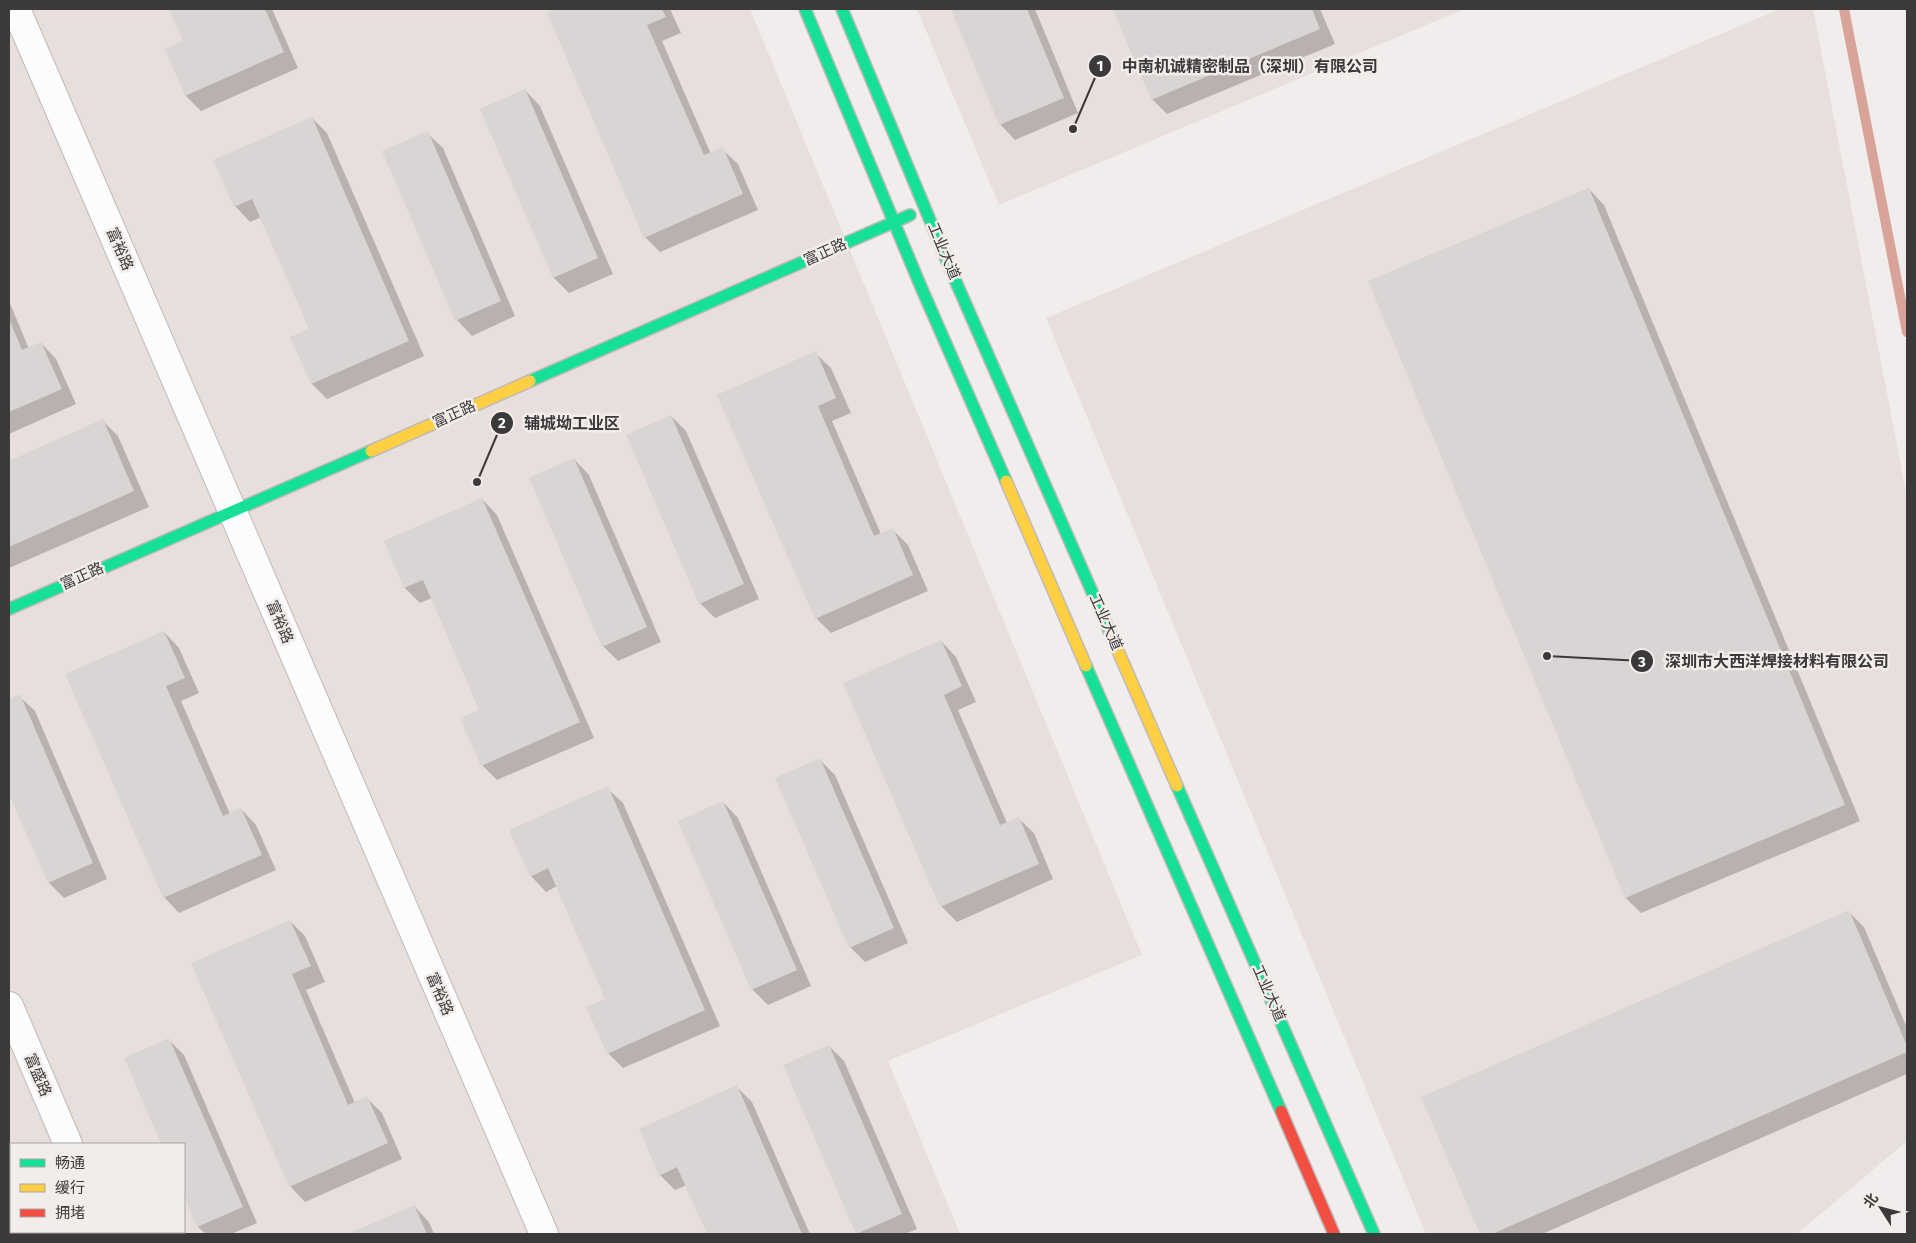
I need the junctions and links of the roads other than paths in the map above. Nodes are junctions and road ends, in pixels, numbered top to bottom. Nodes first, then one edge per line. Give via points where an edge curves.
1 (16, 9) edge
2 (805, 9) edge
3 (842, 9) edge
4 (926, 208) junction
5 (894, 222) junction
6 (232, 511) junction
7 (9, 609) edge
8 (9, 1006) edge
9 (68, 1143) edge
10 (544, 1234) edge
11 (1334, 1234) edge
12 (1374, 1234) edge

1 - 6 street, 富裕路
2 - 5 street
3 - 4 street, 工业大道
4 - 5 street, 富正路
4 - 12 street, 工业大道
5 - 6 street, 富正路
5 - 11 street
6 - 7 street, 富正路
6 - 10 street, 富裕路
8 - 9 street, 富盛路

